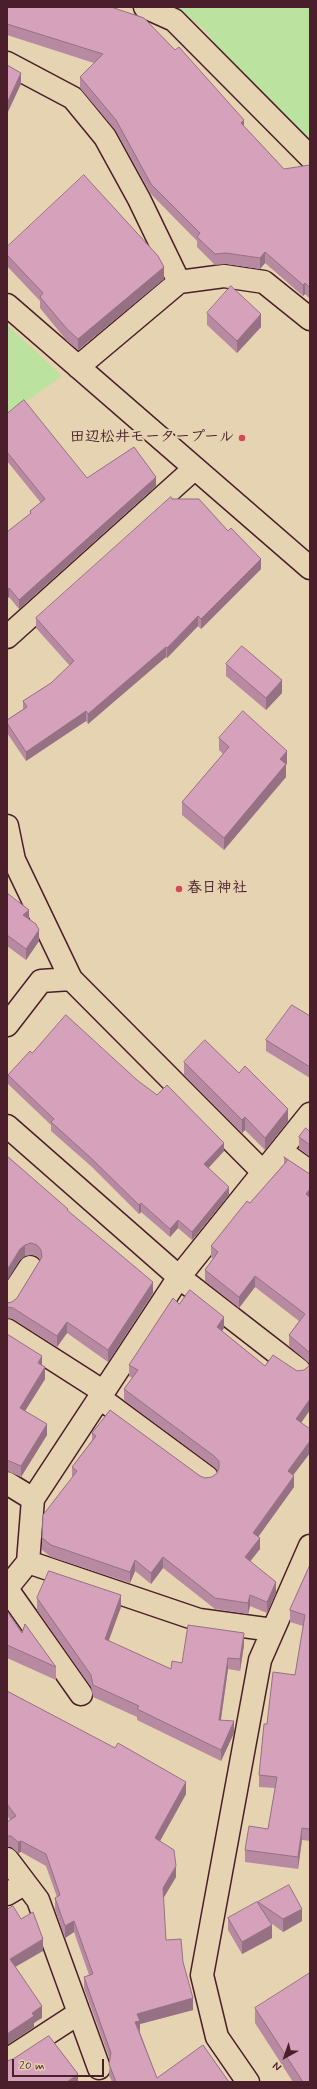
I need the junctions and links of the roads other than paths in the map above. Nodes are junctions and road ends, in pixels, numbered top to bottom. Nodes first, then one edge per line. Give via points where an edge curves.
1 (145, 7) edge
2 (7, 63) edge
3 (310, 157) edge
4 (179, 282) junction
5 (7, 305) edge
6 (310, 319) edge
7 (78, 367) junction
8 (194, 468) junction
9 (310, 568) edge
10 (7, 637) edge
11 (7, 826) edge
12 (71, 979) junction
13 (7, 1025) edge
14 (310, 1114) edge
15 (7, 1126) edge
16 (281, 1150) junction
17 (263, 1172) junction
18 (310, 1172) edge
19 (30, 1267) dead end
20 (179, 1277) junction
21 (7, 1302) edge
22 (7, 1330) edge
23 (298, 1370) edge
24 (102, 1395) junction
25 (207, 1477) edge
26 (7, 1483) edge
27 (33, 1499) junction
28 (310, 1546) edge
29 (28, 1562) junction
30 (7, 1588) edge
31 (273, 1630) junction
32 (81, 1694) dead end
33 (7, 1859) edge
34 (15, 1889) edge
35 (79, 2013) junction
36 (7, 2060) edge
37 (99, 2068) dead end
38 (248, 2082) edge

1 - 3 street via 174,20
2 - 4 street via 73,98 105,137 139,199
4 - 6 street via 224,276 264,282
4 - 7 street
5 - 7 street
7 - 8 street
8 - 9 street
8 - 10 street
11 - 12 street via 14,860
12 - 13 street via 42,981
12 - 17 street
14 - 16 street
15 - 20 street
16 - 17 street
16 - 18 street
17 - 20 street
19 - 21 street
20 - 23 street
20 - 24 street
22 - 24 street
24 - 25 street
24 - 27 street
26 - 27 street
27 - 29 street
28 - 31 street
29 - 30 street
29 - 31 street via 199,1620
30 - 32 street
31 - 38 street via 260,1660 202,1975 217,2037
33 - 34 street
34 - 35 street via 38,1900
35 - 36 street
35 - 37 street

